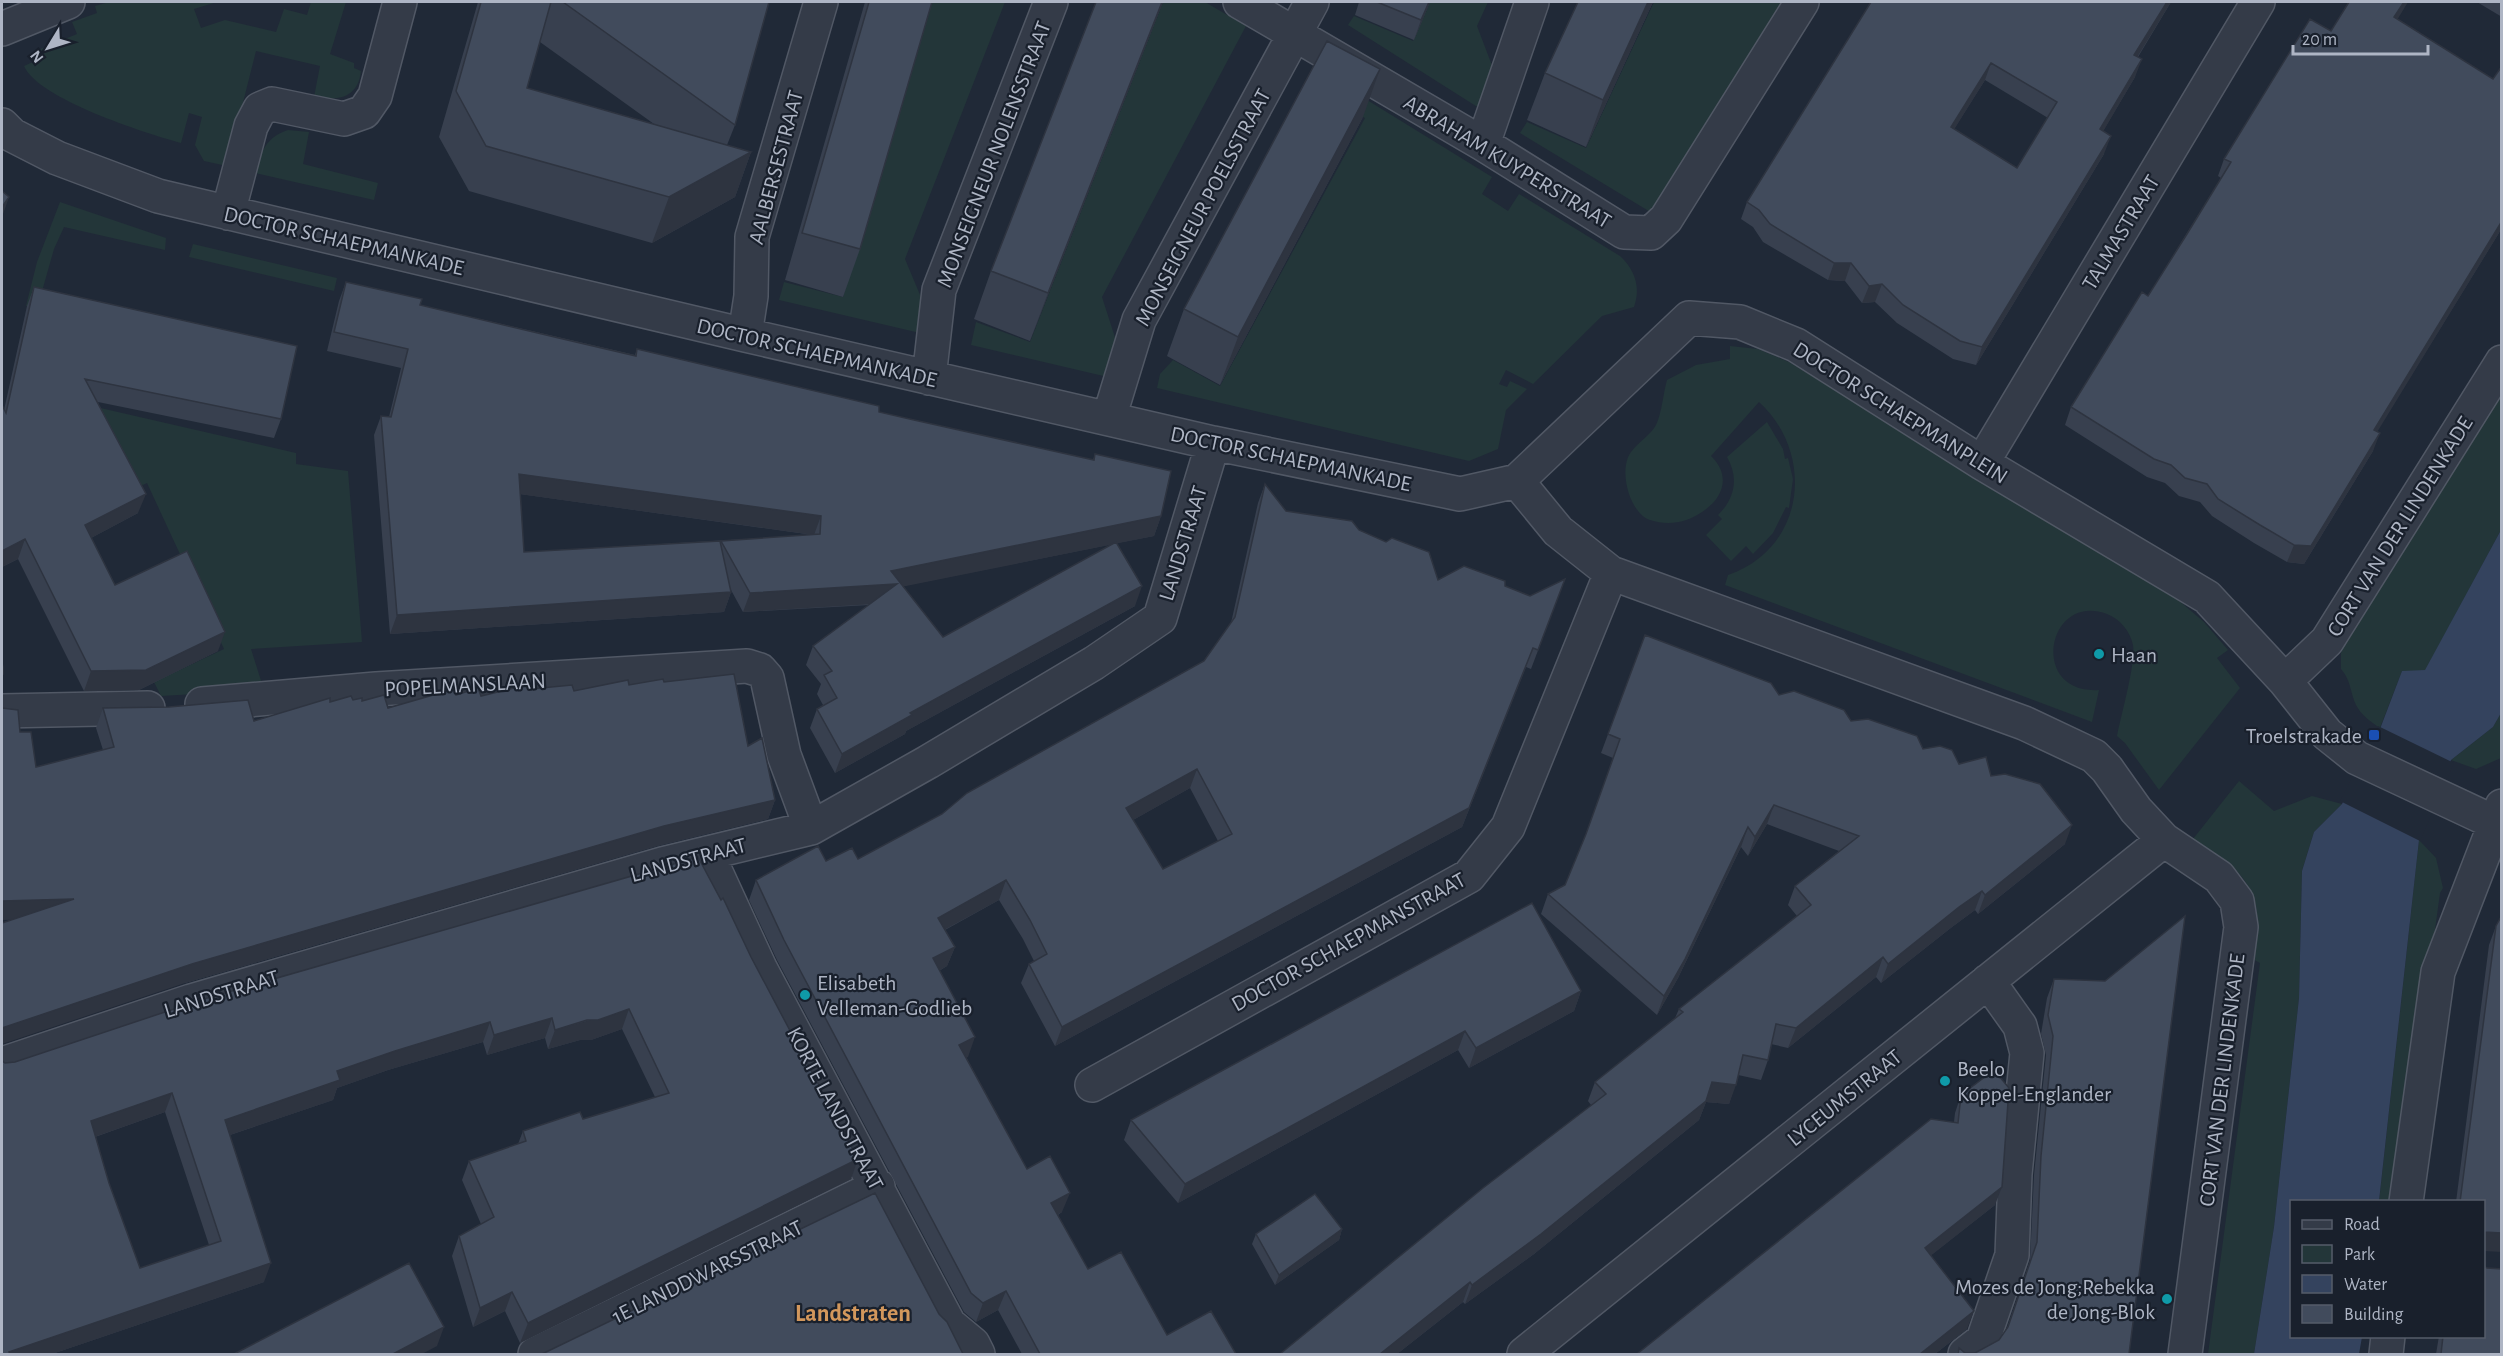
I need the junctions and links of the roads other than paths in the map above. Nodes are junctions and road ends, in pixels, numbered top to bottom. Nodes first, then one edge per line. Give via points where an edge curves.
1 (68, 2) edge
2 (400, 2) edge
3 (821, 2) edge
4 (1051, 2) edge
5 (1240, 2) edge
6 (1312, 2) edge
7 (1532, 2) edge
8 (1802, 2) edge
9 (2258, 2) edge
10 (2, 28) edge
11 (1294, 35) junction
12 (2, 125) edge
13 (1483, 144) junction
14 (228, 213) junction
15 (746, 335) junction
16 (2502, 362) edge
17 (929, 378) junction
18 (1110, 418) junction
19 (1213, 443) junction
20 (1982, 463) junction
21 (1517, 481) junction
22 (1611, 573) junction
23 (2285, 681) junction
24 (2, 711) edge
25 (2499, 818) edge
26 (811, 828) junction
27 (2164, 840) junction
28 (707, 853) junction
29 (1988, 981) junction
30 (2, 1064) edge
31 (1092, 1085) dead end
32 (878, 1186) junction
33 (2406, 1200) edge
34 (2388, 1338) edge
35 (535, 1354) edge
36 (978, 1354) edge
37 (1524, 1354) edge
38 (1965, 1354) edge
39 (2185, 1354) edge
40 (2386, 1354) edge

1 - 10 street
2 - 14 street via 375,96 364,112 345,119 272,104 260,109 251,126
3 - 15 street, AALBERSESTRAAT via 752,237
4 - 17 street, MONSEIGNEUR NOLENSSTRAAT via 939,290
5 - 11 street, ABRAHAM KUYPERSTRAAT
6 - 11 street, MONSEIGNEUR POELSSTRAAT
7 - 13 street
8 - 13 street, ABRAHAM KUYPERSTRAAT via 1666,219 1651,232 1624,232
9 - 20 street, TALMASTRAAT
11 - 13 street, ABRAHAM KUYPERSTRAAT
11 - 18 street, MONSEIGNEUR POELSSTRAAT via 1139,320
12 - 14 street, DOCTOR SCHAEPMANKADE via 12,135 57,158 158,196
14 - 15 street, DOCTOR SCHAEPMANKADE
15 - 17 street, DOCTOR SCHAEPMANKADE
16 - 23 street, CORT VAN DER LINDENKADE via 2327,641
17 - 18 street, DOCTOR SCHAEPMANKADE
18 - 19 street, DOCTOR SCHAEPMANKADE
19 - 21 street, DOCTOR SCHAEPMANKADE via 1460,494
19 - 26 street, LANDSTRAAT via 1160,618 1094,663
20 - 21 street, DOCTOR SCHAEPMANPLEIN via 1796,345 1740,322 1689,318
20 - 23 street, DOCTOR SCHAEPMANPLEIN via 2207,597
21 - 22 street via 1558,531
22 - 27 street via 2024,723 2094,756
22 - 31 street, DOCTOR SCHAEPMANSTRAAT via 1508,827 1469,876
23 - 25 street, DOCTOR SCHAEPMANPLEIN via 2327,734 2356,758 2440,798
24 - 26 street, POPELMANSLAAN via 160,708 376,689 747,666 760,670 767,678 784,755
25 - 33 street via 2438,972
26 - 28 street, LANDSTRAAT
27 - 29 street, LYCEUMSTRAAT
27 - 39 street, CORT VAN DER LINDENKADE via 2219,877 2237,901 2241,927
28 - 30 street, LANDSTRAAT via 191,1001
28 - 32 street, KORTE LANDSTRAAT via 760,968
29 - 37 street, LYCEUMSTRAAT
29 - 38 street via 2020,1026 2027,1053 2015,1174 2012,1255 1983,1340
32 - 35 street, 1E LANDDWARSSTRAAT
32 - 36 street, KORTE LANDSTRAAT via 949,1324 973,1344
34 - 40 street

